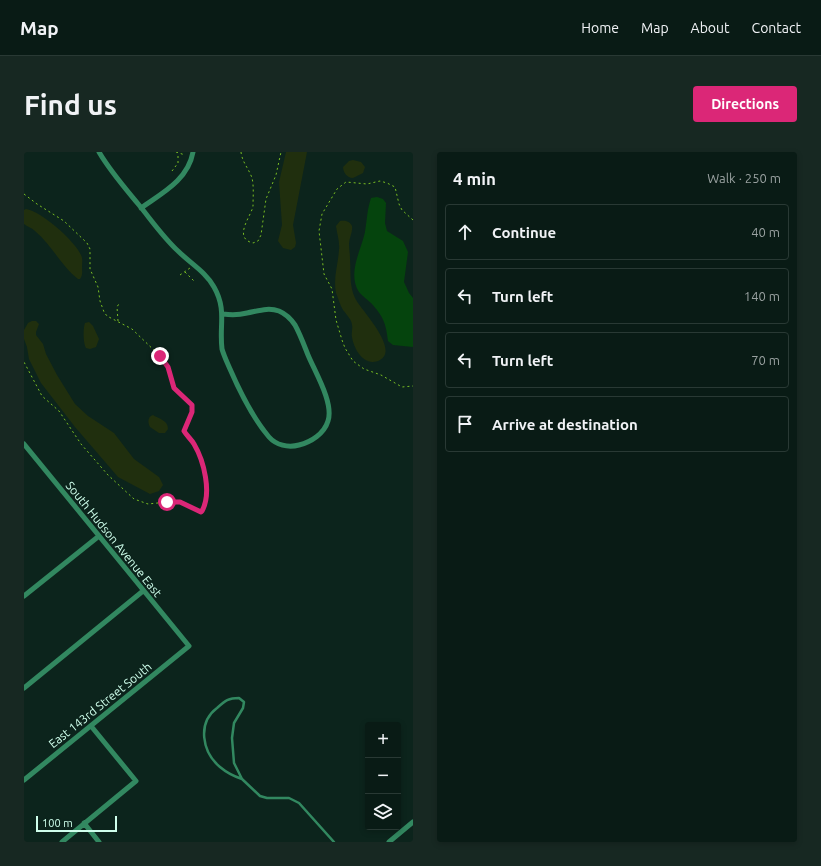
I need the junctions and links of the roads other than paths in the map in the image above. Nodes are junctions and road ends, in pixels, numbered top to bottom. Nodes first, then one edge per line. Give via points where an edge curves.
1 (99, 152) edge
2 (192, 155) edge
3 (141, 208) junction
4 (223, 314) junction
5 (24, 444) edge
6 (99, 536) junction
7 (144, 591) junction
8 (24, 596) edge
9 (189, 646) joint
10 (24, 688) edge
11 (90, 726) junction
12 (242, 779) junction
13 (24, 780) edge
14 (413, 822) edge
15 (84, 823) junction
16 (62, 842) edge
17 (99, 842) edge
18 (334, 842) edge
19 (389, 842) edge

1 - 3 street
2 - 3 street via 190,164 180,180
3 - 4 street via 171,244 206,276 214,287
4 - 4 street via 274,310 287,316 295,325 329,409 328,421 318,436 300,445 288,447 275,442 266,433 232,375 223,351
5 - 6 street, South Hudson Avenue East
6 - 7 street, South Hudson Avenue East
6 - 8 street
7 - 9 street, South Hudson Avenue East
7 - 10 street
9 - 11 street, East 143rd Street South
11 - 13 street, East 143rd Street South
11 - 15 street via 136,781
12 - 12 lane via 234,762 232,738 234,723 244,702 239,698 230,698 211,712 206,720 205,745 218,766
12 - 18 lane via 260,796 289,798 299,803
14 - 19 street
15 - 16 street
15 - 17 street

